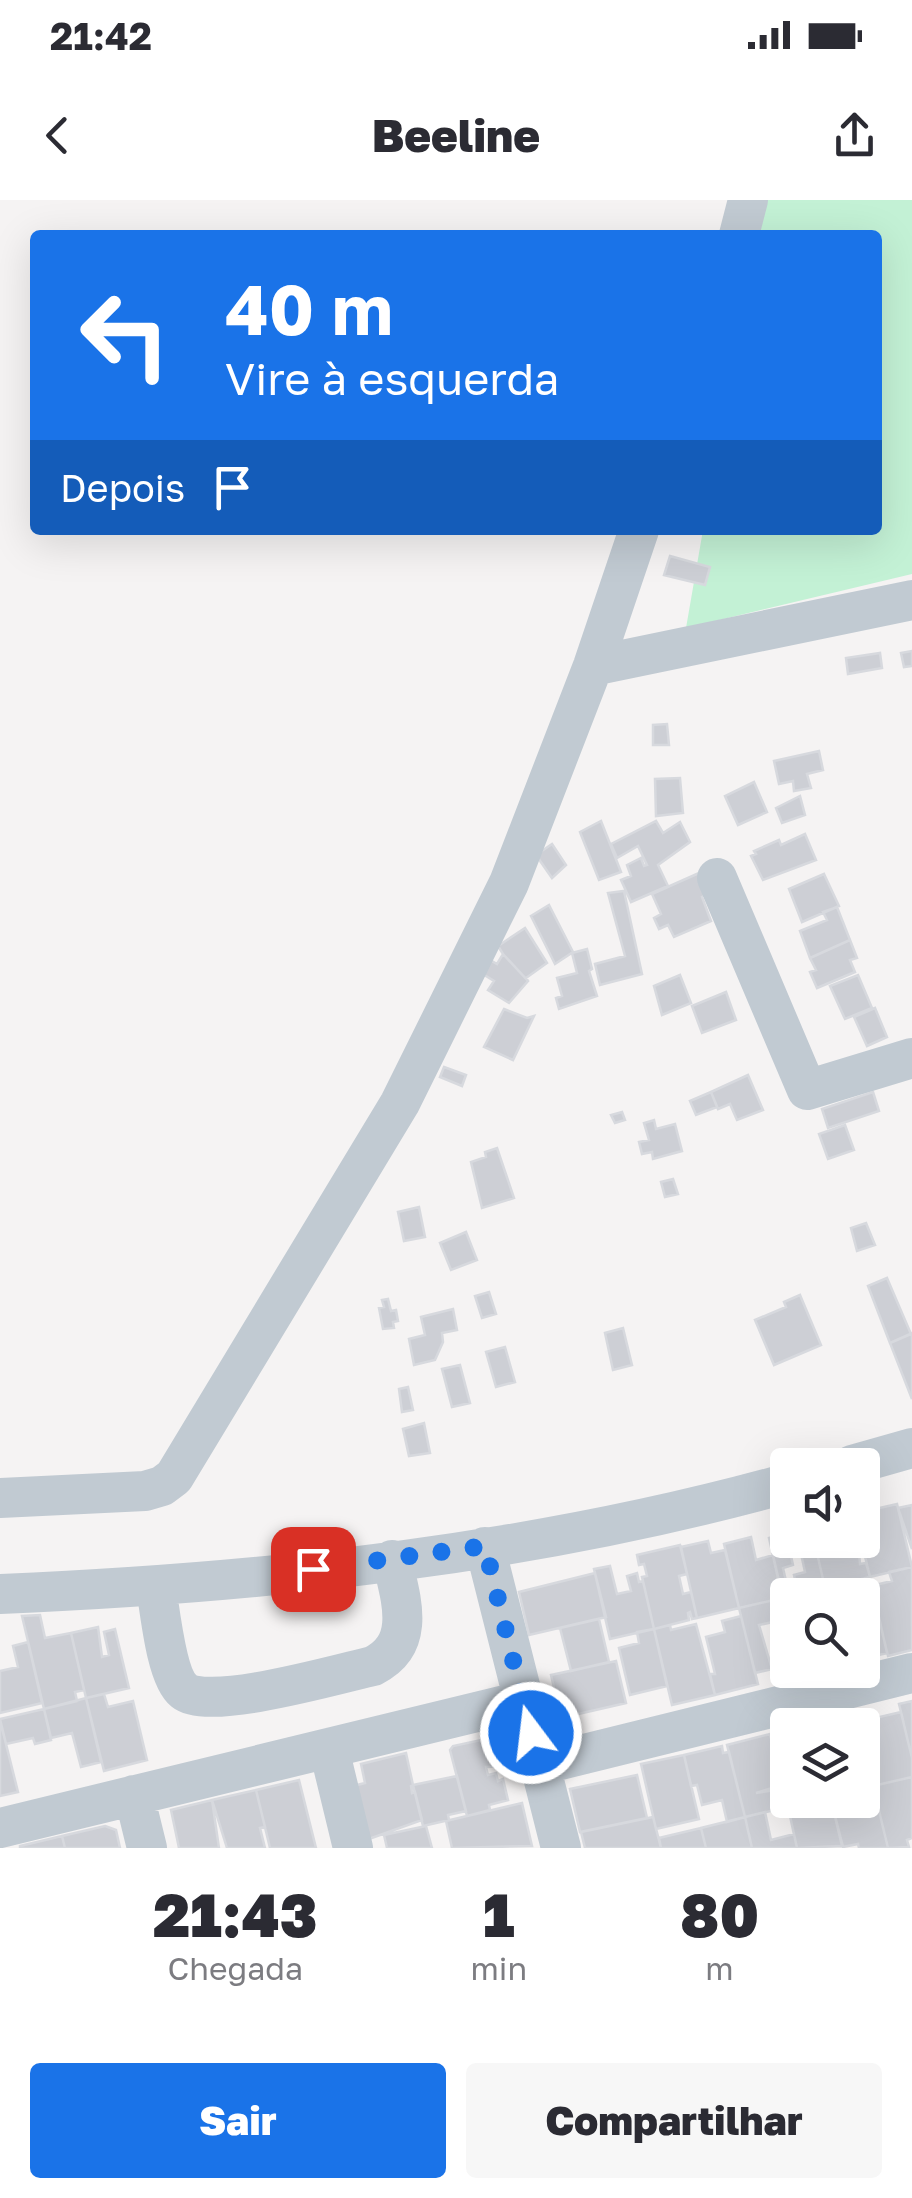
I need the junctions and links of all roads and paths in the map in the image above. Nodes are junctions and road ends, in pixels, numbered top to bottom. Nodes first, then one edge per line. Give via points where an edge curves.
1 (748, 200) edge
2 (741, 230) edge
3 (638, 535) edge
4 (912, 600) edge
5 (594, 666) junction
6 (717, 878) dead end
7 (912, 1058) edge
8 (912, 1448) edge
9 (880, 1457) edge
10 (770, 1488) edge
11 (0, 1498) edge
12 (485, 1546) junction
13 (392, 1560) junction
14 (156, 1587) junction
15 (0, 1594) edge
16 (912, 1672) edge
17 (522, 1701) junction
18 (329, 1749) junction
19 (540, 1765) junction
20 (134, 1795) junction
21 (0, 1828) edge
22 (147, 1848) edge
23 (353, 1848) edge
24 (561, 1848) edge

1 - 2 street
3 - 5 street
4 - 5 street
5 - 11 street via 509,883 400,1102 174,1477 145,1492
6 - 7 street via 807,1090
8 - 9 street
10 - 12 street via 686,1511
12 - 13 street
12 - 17 street
13 - 14 street
13 - 14 street via 402,1624 391,1657 228,1697 183,1691 173,1676
14 - 15 street
16 - 19 street
17 - 18 street
17 - 19 street
18 - 20 street
18 - 23 street
19 - 24 street
20 - 21 street
20 - 22 street

